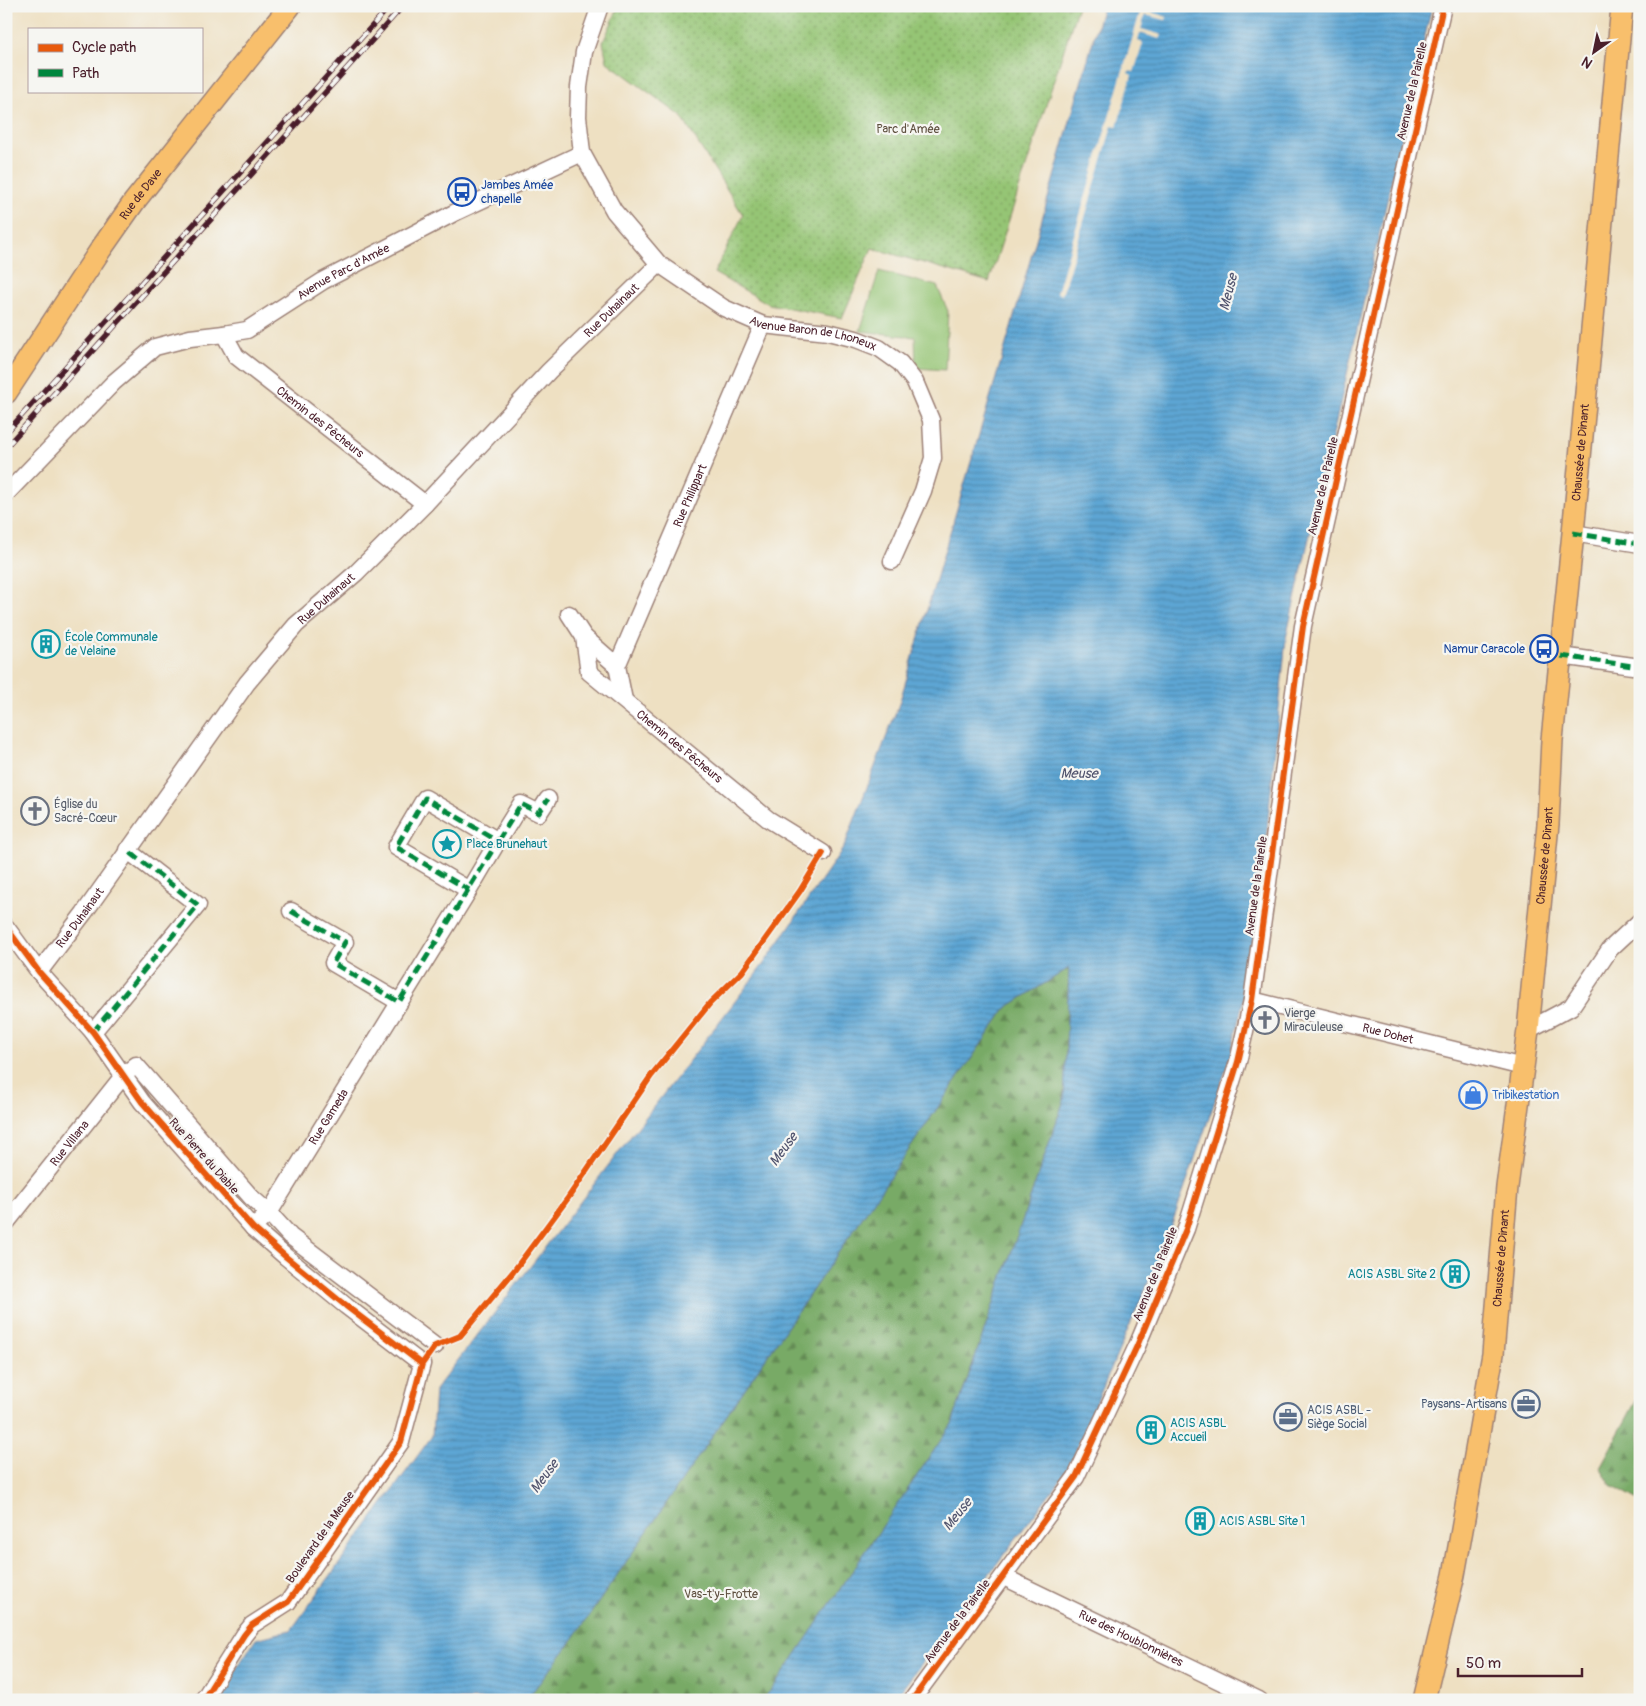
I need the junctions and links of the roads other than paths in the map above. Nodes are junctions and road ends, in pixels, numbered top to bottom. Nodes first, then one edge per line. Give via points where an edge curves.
1 (290, 6) edge
2 (600, 6) edge
3 (1443, 6) edge
4 (1622, 6) edge
5 (582, 153) junction
6 (659, 264) junction
7 (763, 325) junction
8 (224, 334) junction
9 (6, 394) edge
10 (6, 494) edge
11 (425, 504) junction
12 (1573, 533) junction
13 (1640, 544) edge
14 (892, 561) dead end
15 (569, 614) dead end
16 (584, 637) junction
17 (1561, 656) junction
18 (617, 666) junction
19 (1640, 667) edge
20 (624, 700) junction
21 (548, 799) dead end
22 (498, 841) junction
23 (128, 850) junction
24 (822, 853) dead end
25 (469, 890) junction
26 (291, 911) dead end
27 (1640, 921) edge
28 (6, 927) edge
29 (39, 972) junction
30 (1252, 1000) junction
31 (399, 1002) junction
32 (1528, 1030) junction
33 (93, 1032) junction
34 (136, 1065) joint
35 (1523, 1067) junction
36 (123, 1076) junction
37 (269, 1213) junction
38 (6, 1223) edge
39 (253, 1228) junction
40 (435, 1346) dead end
41 (422, 1364) joint
42 (1004, 1577) junction
43 (203, 1700) edge
44 (912, 1700) edge
45 (1259, 1700) edge
46 (1424, 1700) edge

1 - 9 main road, Rue de Dave via 134,202
2 - 5 street via 584,52 578,117
3 - 30 street, Avenue de la Pairelle via 1303,626
4 - 12 main road, Chaussée de Dinant
5 - 6 street, Avenue Baron de Lhoneux via 614,211
5 - 8 street, Avenue Parc d'Amée via 454,213 323,281 247,330
6 - 7 street, Avenue Baron de Lhoneux via 724,308
6 - 11 street, Rue Duhainaut via 549,371
7 - 14 street, Avenue Baron de Lhoneux via 828,332 856,339 879,348 900,363 915,382 931,420 933,458 923,491
7 - 18 street, Rue Philippart
8 - 10 street, Avenue Parc d'Amée via 155,347 114,382
8 - 11 street, Chemin des Pêcheurs via 236,356
11 - 23 street, Rue Duhainaut via 356,574 296,625 247,684
12 - 13 street
12 - 17 main road, Chaussée de Dinant
15 - 16 street, Chemin des Pêcheurs
16 - 18 street
16 - 20 street, Chemin des Pêcheurs via 589,672
17 - 19 street
17 - 32 main road, Chaussée de Dinant
18 - 20 street
20 - 24 street, Chemin des Pêcheurs via 768,819
21 - 22 street via 539,813 521,804
22 - 25 street
22 - 25 street via 426,798 396,847
23 - 29 street, Rue Duhainaut
23 - 33 street via 198,906
25 - 31 street, Rue Gameda
26 - 31 street via 345,942 333,963
27 - 32 street via 1610,948 1571,1008
28 - 29 street, Rue Pierre du Diable
29 - 33 street, Rue Pierre du Diable
30 - 35 street, Rue Dohet
30 - 42 street, Avenue de la Pairelle via 1238,1062 1186,1229 1137,1346 1076,1477
31 - 37 street, Rue Gameda
32 - 35 main road, Chaussée de Dinant
33 - 36 street, Rue Pierre du Diable
34 - 36 street, Rue Villana
34 - 37 street, Rue Pierre du Diable via 251,1197
35 - 46 main road, Chaussée de Dinant via 1507,1187 1492,1354 1454,1575
36 - 38 street, Rue Villana
36 - 39 street, Rue Pierre du Diable
37 - 39 street, Rue Gameda
37 - 40 street, Rue Pierre du Diable via 290,1236
39 - 41 street, Rue Pierre du Diable
41 - 43 street, Boulevard de la Meuse via 401,1442 288,1602 252,1625
42 - 44 street, Avenue de la Pairelle
42 - 45 street, Rue des Houblonnières

